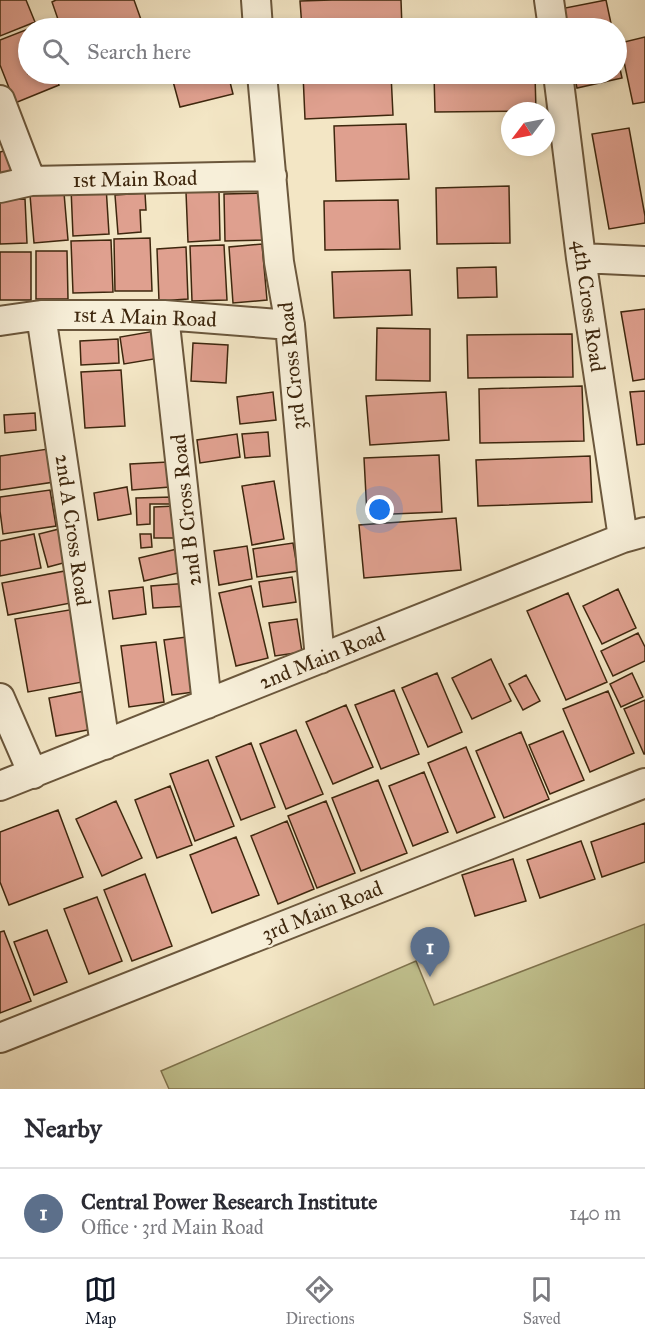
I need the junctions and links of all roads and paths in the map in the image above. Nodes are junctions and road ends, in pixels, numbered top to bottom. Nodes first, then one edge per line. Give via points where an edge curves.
1 (256, 0) edge
2 (549, 0) edge
3 (257, 18) edge
4 (552, 18) edge
5 (263, 84) edge
6 (559, 84) edge
7 (0, 100) edge
8 (272, 176) junction
9 (31, 181) junction
10 (0, 188) edge
11 (581, 258) junction
12 (645, 261) edge
13 (41, 315) junction
14 (164, 315) junction
15 (0, 321) edge
16 (290, 325) junction
17 (638, 539) edge
18 (320, 659) junction
19 (0, 698) edge
20 (207, 704) junction
21 (105, 745) junction
22 (33, 774) junction
23 (645, 783) edge
24 (0, 786) edge
25 (0, 1038) edge

1 - 3 street
2 - 4 street
5 - 8 street, 3rd Cross Road
6 - 11 street, 4th Cross Road
7 - 9 street
8 - 9 street, 1st Main Road
8 - 16 street, 3rd Cross Road via 279,262
9 - 10 street, 1st Main Road
11 - 12 street
11 - 17 street, 4th Cross Road
13 - 14 street, 1st A Main Road
13 - 15 street, 1st A Main Road
13 - 21 street, 2nd A Cross Road
14 - 16 street, 1st A Main Road
14 - 20 street, 2nd B Cross Road
16 - 18 street, 3rd Cross Road
17 - 18 street, 2nd Main Road
18 - 20 street, 2nd Main Road
19 - 22 street
20 - 21 street, 2nd Main Road
21 - 22 street, 2nd Main Road
22 - 24 street, 2nd Main Road
23 - 25 street, 3rd Main Road

